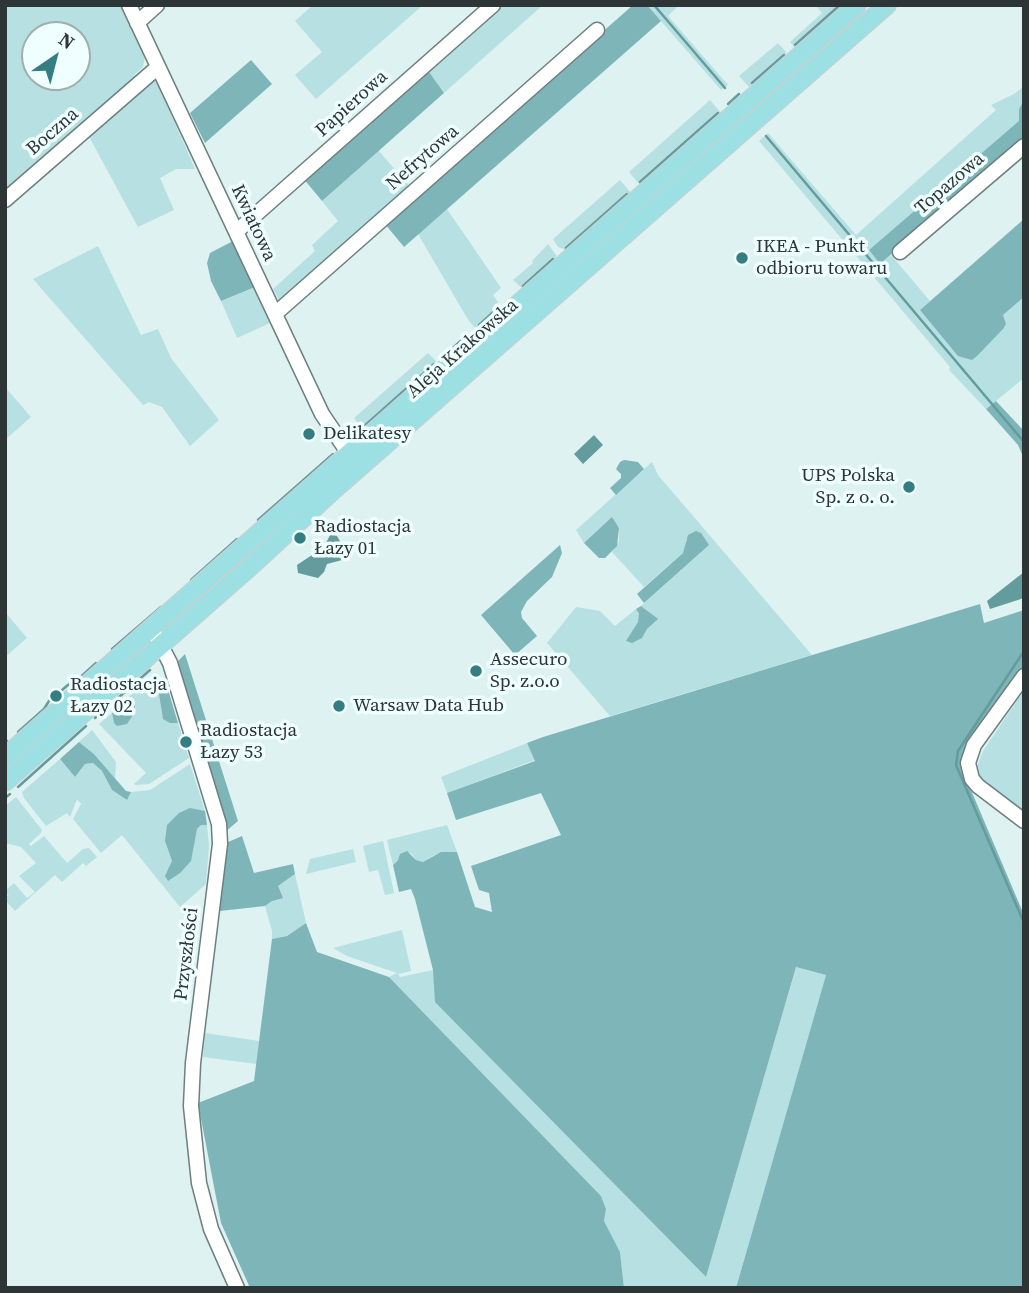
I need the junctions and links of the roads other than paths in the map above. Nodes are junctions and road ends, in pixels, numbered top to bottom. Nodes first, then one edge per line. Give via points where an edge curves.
1 (129, 5) edge
2 (157, 5) edge
3 (493, 5) edge
4 (857, 5) edge
5 (887, 5) edge
6 (137, 23) junction
7 (597, 30) dead end
8 (158, 66) junction
9 (1024, 146) edge
10 (5, 200) edge
11 (236, 232) junction
12 (900, 252) dead end
13 (275, 314) junction
14 (349, 454) junction
15 (156, 636) junction
16 (1024, 676) edge
17 (5, 757) edge
18 (5, 782) edge
19 (1024, 821) edge
20 (237, 1288) edge

1 - 6 street, Kwiatowa
2 - 6 street
3 - 11 street, Papierowa
4 - 14 main road, Aleja Krakowska
5 - 15 main road, Aleja Krakowska via 336,488
6 - 8 street, Kwiatowa
7 - 13 street, Nefrytowa
8 - 10 street, Boczna
8 - 11 street, Kwiatowa
9 - 12 street, Topazowa
11 - 13 street, Kwiatowa
13 - 14 street, Kwiatowa via 321,414
14 - 15 main road, Aleja Krakowska
15 - 17 main road, Aleja Krakowska
15 - 18 main road, Aleja Krakowska
15 - 20 street, Przyszłości via 173,674 219,824 191,1106 199,1183 211,1228
16 - 19 street via 974,745 968,763 978,786

